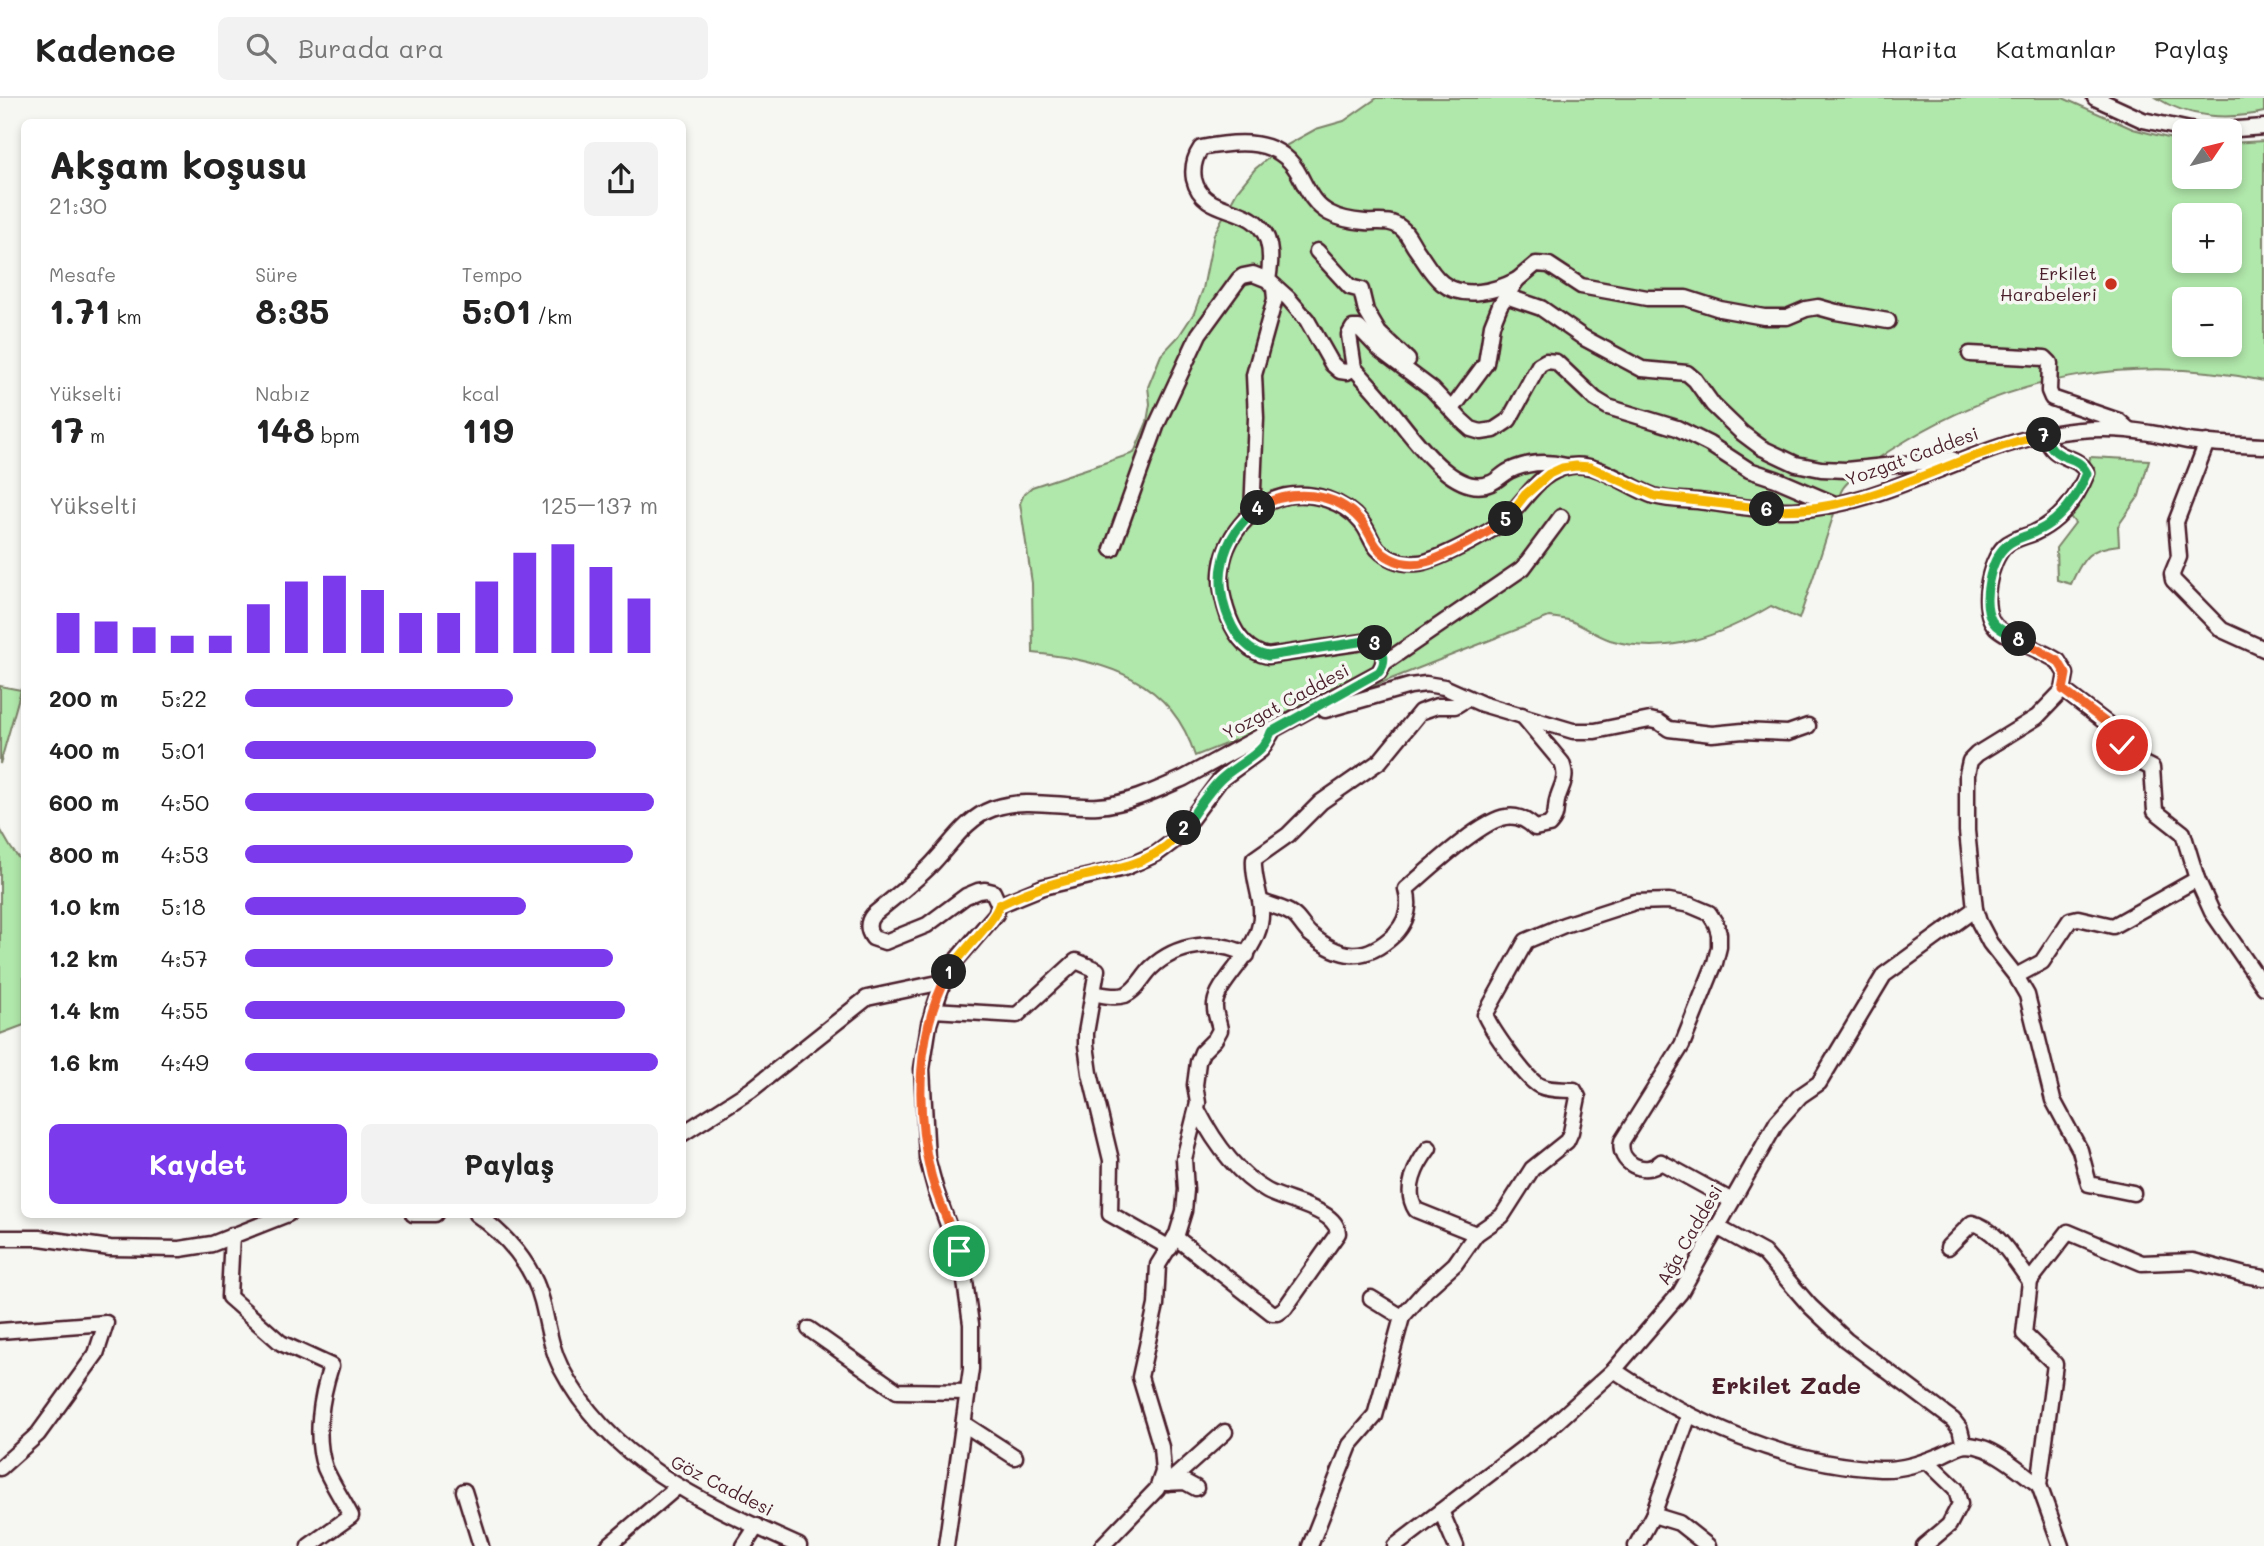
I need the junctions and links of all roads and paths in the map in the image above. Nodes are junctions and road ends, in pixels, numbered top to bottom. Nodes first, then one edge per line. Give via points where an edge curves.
1 (2095, 98) edge
2 (2172, 126) edge
3 (2264, 127) edge
4 (2242, 129) edge
5 (1317, 251) dead end
6 (1517, 279) junction
7 (1268, 280) junction
8 (1506, 296) junction
9 (1888, 321) dead end
10 (1970, 354) dead end
11 (1354, 368) junction
12 (1452, 409) junction
13 (2130, 430) junction
14 (2045, 435) junction
15 (2207, 442) junction
16 (2264, 446) edge
17 (1968, 457) junction
18 (1569, 466) junction
19 (1835, 504) junction
20 (1252, 513) junction
21 (1561, 517) dead end
22 (1112, 549) dead end
23 (2264, 649) edge
24 (1384, 663) junction
25 (2063, 690) junction
26 (1468, 698) junction
27 (1521, 715) junction
28 (1300, 717) junction
29 (1808, 726) dead end
30 (1271, 732) junction
31 (2197, 879) junction
32 (1262, 902) junction
33 (998, 909) junction
34 (1975, 909) junction
35 (1247, 955) junction
36 (2016, 976) junction
37 (943, 982) junction
38 (2264, 987) edge
39 (1093, 993) junction
40 (933, 1010) junction
41 (1197, 1109) junction
42 (686, 1131) edge
43 (1429, 1149) dead end
44 (2133, 1193) dead end
45 (1732, 1201) junction
46 (277, 1218) edge
47 (481, 1218) edge
48 (1717, 1227) junction
49 (1476, 1234) junction
50 (232, 1235) junction
51 (0, 1238) edge
52 (1172, 1243) junction
53 (1948, 1247) dead end
54 (2264, 1278) edge
55 (2030, 1281) junction
56 (1371, 1298) dead end
57 (1402, 1317) junction
58 (809, 1329) dead end
59 (0, 1331) edge
60 (1614, 1370) junction
61 (968, 1392) junction
62 (1689, 1415) junction
63 (964, 1424) junction
64 (1225, 1432) dead end
65 (1964, 1445) junction
66 (1015, 1457) dead end
67 (1927, 1461) junction
68 (0, 1468) edge
69 (1164, 1483) junction
70 (2039, 1485) junction
71 (677, 1487) junction
72 (1196, 1488) dead end
73 (464, 1490) dead end
74 (1441, 1511) junction
75 (1653, 1515) junction
76 (757, 1527) junction
77 (309, 1546) edge
78 (481, 1546) edge
79 (608, 1546) edge
80 (744, 1546) edge
81 (799, 1546) edge
82 (946, 1546) edge
83 (1102, 1546) edge
84 (1310, 1546) edge
85 (1395, 1546) edge
86 (1457, 1546) edge
87 (1636, 1546) edge
88 (1708, 1546) edge
89 (1924, 1546) edge
90 (2062, 1546) edge

1 - 2 street via 2143,120
3 - 4 street
5 - 12 street via 1350,287 1361,290 1369,317 1387,342 1441,384
6 - 7 street via 1480,292 1450,288 1436,277 1401,228 1329,213 1312,199 1296,169 1277,152 1243,142 1201,148 1194,167 1196,186 1209,201 1255,221 1262,229 1270,253
6 - 8 street
6 - 9 street via 1531,266 1544,264 1581,286 1636,296 1686,298 1772,318 1818,307
7 - 11 street via 1307,320 1336,368 1347,373
7 - 20 street via 1275,299 1254,376
7 - 22 street via 1253,274 1239,279 1199,334 1157,424
8 - 12 street via 1492,325 1486,363
8 - 17 street via 1541,307 1584,338 1642,369 1687,373 1742,433 1796,464 1846,470
10 - 13 street via 2045,358 2050,363 2052,398 2119,421
11 - 12 street via 1349,335 1359,328
11 - 18 street via 1423,451 1464,481 1492,483 1529,464
12 - 19 street via 1471,429 1494,430 1509,420 1539,365 1556,362 1608,407 1677,428 1749,470
13 - 14 street, Yozgat Caddesi
13 - 15 street, Yozgat Caddesi
14 - 17 street, Yozgat Caddesi
14 - 25 street via 2056,454 2078,461 2087,473 2071,502 2054,520 2001,551 1991,571 1989,608 1996,626 2062,665 2066,674
15 - 16 street, Yozgat Caddesi
15 - 23 street via 2176,522 2179,557 2173,580 2222,630
17 - 19 street, Yozgat Caddesi via 1912,481
18 - 19 street, Yozgat Caddesi via 1590,467 1655,496 1774,509
18 - 20 street, Yozgat Caddesi via 1543,478 1498,525 1435,559 1418,563 1385,555 1354,514 1323,498 1284,497
20 - 24 street, Yozgat Caddesi via 1230,542 1221,573 1228,614 1242,641 1258,654 1273,656 1370,641 1381,649
21 - 24 street via 1523,568
24 - 28 street, Yozgat Caddesi via 1375,676
25 - 31 street via 2121,734 2131,757 2152,768 2155,811 2183,833
25 - 34 street via 2037,716 1977,754 1968,765 1967,831
26 - 27 street
26 - 28 street via 1444,687 1418,685
26 - 32 street via 1455,706 1420,712 1380,761 1256,856
27 - 29 street via 1580,732 1650,720 1669,729 1712,734 1788,733
27 - 32 street via 1565,772 1557,814 1549,825 1535,828 1520,818 1502,817 1448,852 1406,889 1408,907 1401,926 1391,938 1364,953 1350,956 1337,952 1308,932 1293,914
28 - 30 street, Yozgat Caddesi
30 - 33 street via 1261,750 1220,780 1175,840 1156,854 1124,868 1042,887
30 - 33 street, Yozgat Caddesi via 1184,778 1120,802 1087,806 1032,803 990,809 969,823 929,867 873,915 869,930 881,942 902,937 982,890 993,892
31 - 36 street via 2113,926 2070,920 2042,962
31 - 38 street via 2212,912
32 - 35 street via 1258,933
33 - 37 street
34 - 36 street via 1990,943
34 - 45 street, Ağa Caddesi via 1884,975 1819,1083 1777,1122
35 - 39 street via 1221,945 1192,947 1164,958 1126,994
35 - 41 street via 1215,1000 1220,1030 1198,1062
36 - 44 street via 2031,1005 2053,1100 2080,1150 2089,1184
37 - 40 street
37 - 42 street via 867,998 751,1090
39 - 40 street via 1097,970 1076,961 1017,1015
39 - 52 street via 1086,1045 1111,1160 1110,1214
40 - 61 street via 922,1069 925,1140 933,1183 967,1286 972,1346
41 - 52 street via 1185,1150 1181,1223
41 - 52 street via 1223,1151 1245,1174 1268,1191 1332,1218 1338,1233 1285,1308 1275,1313
43 - 49 street via 1413,1180 1413,1206
45 - 48 street, Ağa Caddesi
45 - 49 street via 1661,1162 1638,1168 1621,1150 1622,1141 1682,1045 1719,947 1716,923 1705,911 1669,901 1635,902 1526,941 1485,1015 1535,1083 1552,1090 1574,1090 1578,1097 1567,1140 1532,1170 1502,1216
46 - 50 street
47 - 71 street, Göz Caddesi via 510,1244 531,1272 554,1353 578,1394 624,1449
48 - 60 street, Ağa Caddesi via 1680,1293
48 - 65 street via 1764,1253 1846,1340 1953,1420
49 - 57 street via 1455,1264
50 - 51 street via 204,1245 165,1250
50 - 77 street via 229,1297 281,1343 331,1366 321,1416 323,1455 325,1468 351,1516
52 - 69 street via 1158,1265 1156,1305 1140,1377 1161,1447
53 - 55 street via 1972,1223 1982,1226
54 - 55 street via 2193,1261 2142,1263 2068,1232
55 - 70 street via 2024,1334 2056,1364
56 - 57 street
57 - 84 street via 1375,1416 1350,1445
58 - 61 street via 897,1391
59 - 68 street via 106,1323 96,1354 37,1434
60 - 62 street
60 - 74 street, Ağa Caddesi via 1551,1427
61 - 63 street
62 - 67 street via 1752,1442 1819,1461 1889,1469
62 - 75 street
63 - 66 street
63 - 82 street
64 - 69 street
65 - 67 street
65 - 70 street via 1989,1450
67 - 89 street via 1956,1489 1960,1504 1953,1520
69 - 72 street via 1185,1482
69 - 83 street
70 - 90 street
71 - 76 street, Göz Caddesi
71 - 79 street
73 - 78 street
74 - 85 street, Ağa Caddesi
74 - 86 street
75 - 87 street
75 - 88 street via 1679,1523
76 - 80 street
76 - 81 street, Göz Caddesi

